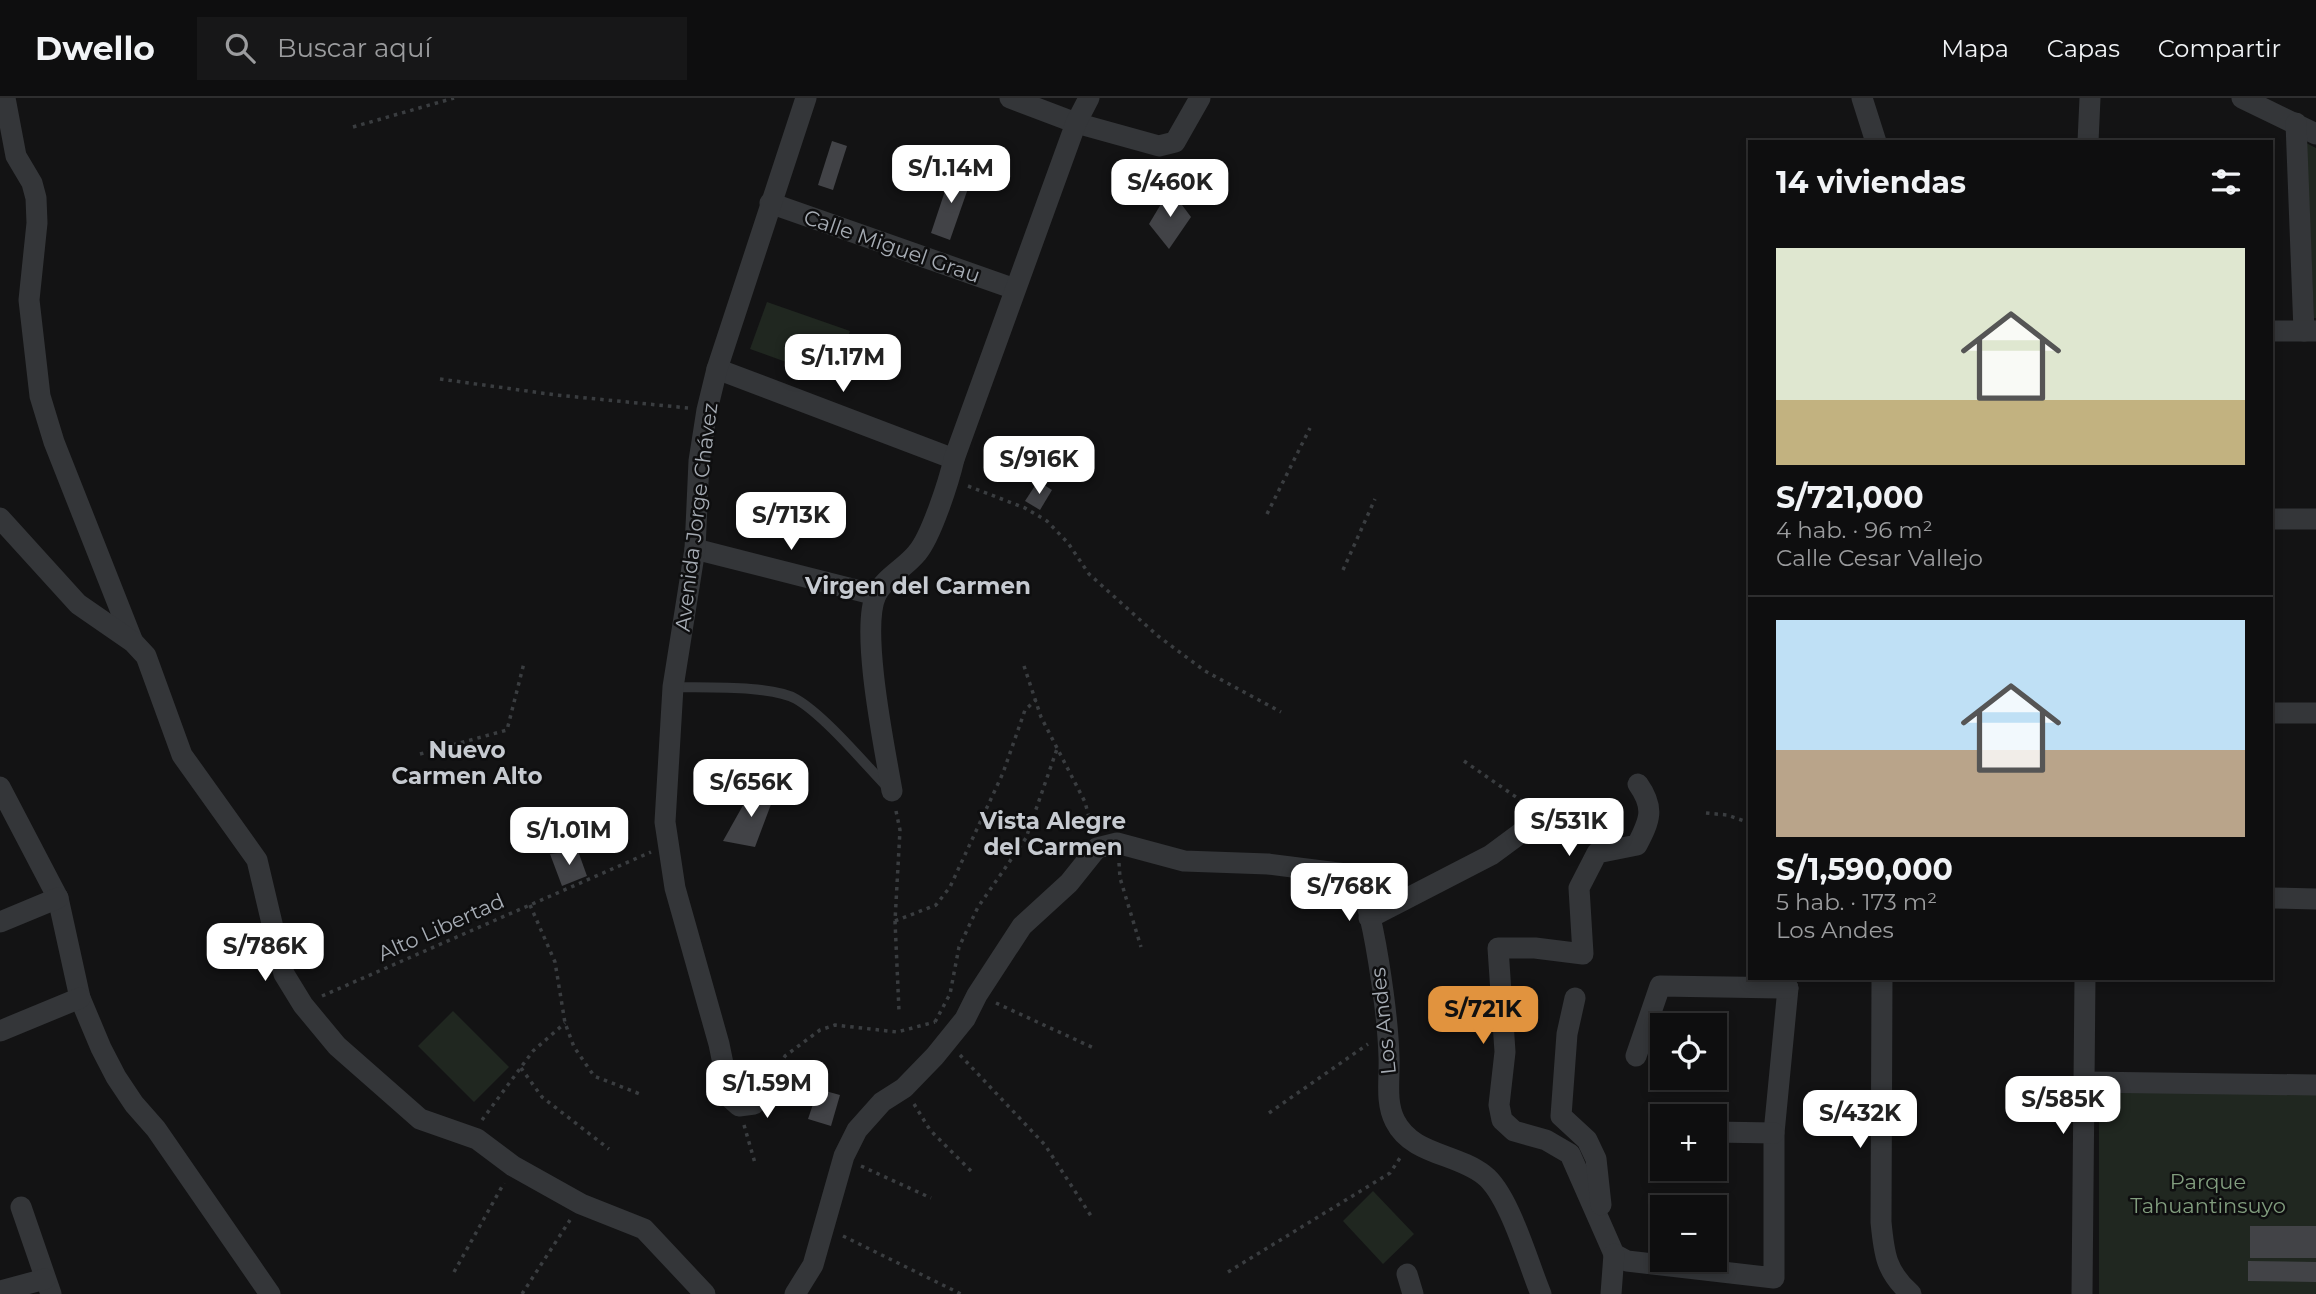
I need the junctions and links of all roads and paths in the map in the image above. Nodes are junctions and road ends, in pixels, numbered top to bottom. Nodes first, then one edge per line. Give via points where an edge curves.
1 (5, 98) edge
2 (454, 98) edge
3 (806, 98) edge
4 (1010, 98) edge
5 (1089, 98) edge
6 (1200, 98) edge
7 (1862, 98) edge
8 (2090, 98) edge
9 (2242, 98) edge
10 (1076, 122) junction
11 (2296, 123) junction
12 (353, 127) dead end
13 (2316, 134) edge
14 (1875, 140) edge
15 (2088, 140) edge
16 (770, 203) junction
17 (1015, 289) junction
18 (2273, 331) edge
19 (2310, 331) edge
20 (717, 369) junction
21 (440, 379) dead end
22 (707, 410) junction
23 (1310, 428) dead end
24 (954, 459) junction
25 (949, 481) junction
26 (1375, 499) dead end
27 (1266, 514) dead end
28 (0, 518) edge
29 (2316, 519) edge
30 (2273, 520) edge
31 (695, 549) junction
32 (1343, 570) dead end
33 (876, 596) junction
34 (133, 642) junction
35 (524, 663) dead end
36 (1024, 666) dead end
37 (673, 687) junction
38 (1037, 700) junction
39 (1281, 712) dead end
40 (2273, 713) edge
41 (2316, 713) edge
42 (1056, 749) junction
43 (420, 754) dead end
44 (1638, 784) dead end
45 (0, 787) edge
46 (891, 792) junction
47 (1706, 813) dead end
48 (1748, 822) edge
49 (1533, 824) dead end
50 (669, 844) junction
51 (1107, 846) junction
52 (58, 898) junction
53 (2273, 898) edge
54 (2316, 899) edge
55 (530, 905) junction
56 (1369, 918) junction
57 (895, 920) junction
58 (0, 922) edge
59 (1141, 947) dead end
60 (1882, 980) edge
61 (2085, 980) edge
62 (1795, 983) edge
63 (977, 995) junction
64 (80, 998) junction
65 (1575, 998) dead end
66 (303, 1004) junction
67 (899, 1011) dead end
68 (943, 1017) dead end
69 (935, 1022) junction
70 (565, 1023) junction
71 (0, 1031) edge
72 (1387, 1031) junction
73 (947, 1041) junction
74 (1096, 1049) dead end
75 (1636, 1056) dead end
76 (521, 1068) junction
77 (771, 1082) joint
78 (2084, 1082) junction
79 (2316, 1085) edge
80 (904, 1088) junction
81 (639, 1094) dead end
82 (739, 1106) junction
83 (1269, 1113) dead end
84 (1727, 1132) edge
85 (1774, 1133) junction
86 (477, 1139) junction
87 (1410, 1141) junction
88 (609, 1149) dead end
89 (844, 1156) junction
90 (755, 1163) dead end
91 (513, 1166) junction
92 (972, 1172) dead end
93 (931, 1198) dead end
94 (581, 1204) junction
95 (21, 1207) dead end
96 (1093, 1219) dead end
97 (826, 1227) junction
98 (1609, 1245) junction
99 (454, 1272) dead end
100 (1228, 1272) dead end
101 (48, 1286) edge
102 (0, 1291) edge
103 (270, 1294) edge
104 (522, 1294) edge
105 (705, 1294) edge
106 (795, 1294) edge
107 (961, 1294) edge
108 (1541, 1294) edge
109 (1611, 1294) edge
110 (1911, 1294) edge
111 (2082, 1294) edge

1 - 34 street via 16,156 36,198 29,300 40,396
2 - 12 path
3 - 16 street, Avenida Jorge Chávez
4 - 10 street
5 - 10 street
6 - 10 street via 1175,142 1158,146
7 - 14 street
8 - 15 street
9 - 11 street
10 - 17 street
11 - 13 street
11 - 19 street
16 - 17 street, Calle Miguel Grau
16 - 20 street, Avenida Jorge Chávez
17 - 24 street
18 - 19 street
20 - 22 street, Avenida Jorge Chávez
20 - 24 street
21 - 22 path
22 - 31 street, Avenida Jorge Chávez via 699,461
23 - 27 path
24 - 25 street
25 - 33 street via 920,551
25 - 39 path via 1025,508 1046,521 1069,543 1089,574 1158,636 1205,671
26 - 32 path
28 - 34 street via 78,604
29 - 30 street
31 - 33 street
31 - 37 street, Avenida Jorge Chávez
33 - 46 street via 873,663
34 - 66 street via 146,656 182,755 257,860 284,974
35 - 43 path via 507,730
36 - 38 path
37 - 46 lane via 773,692 794,698
37 - 50 street, Avenida Jorge Chávez via 665,822
38 - 42 path
38 - 57 path via 1025,710 1003,773 950,887 936,905
40 - 41 street
42 - 51 path
42 - 69 path via 1026,838 978,908 959,947 950,994
44 - 98 street via 1648,798 1649,822 1637,845 1597,853 1579,888 1583,954 1498,948 1504,1052 1502,1120 1508,1127 1570,1154
45 - 52 street
46 - 57 path via 900,830
47 - 48 path
49 - 56 street via 1491,855
50 - 55 path, Alto Libertad
50 - 82 street, Avenida Jorge Chávez via 675,888 730,1098
51 - 56 street, Los Andes via 1184,861 1346,872 1359,881
51 - 59 path
51 - 63 street via 1022,926
52 - 58 street
52 - 64 street
53 - 54 street
55 - 66 path, Alto Libertad
55 - 70 path via 555,962
56 - 72 street, Los Andes
57 - 67 path
60 - 110 street via 1881,1222 1884,1253 1895,1280
61 - 78 street
62 - 75 street via 1660,986
62 - 85 street
63 - 73 street
63 - 74 path
64 - 71 street
64 - 103 street via 116,1077
65 - 98 street via 1559,1107 1561,1116 1582,1133 1595,1159
66 - 86 street via 337,1046 420,1119
68 - 69 path
69 - 77 path via 897,1032 835,1025 820,1030 785,1056
70 - 76 path
70 - 81 path via 574,1048 594,1076
72 - 83 path
72 - 87 street, Los Andes via 1389,1102 1395,1121
73 - 80 street
73 - 96 path via 1045,1145
76 - 86 path via 479,1126
76 - 88 path via 542,1097
77 - 82 street via 754,1104
78 - 79 street
78 - 111 street
80 - 89 street via 882,1102 857,1130
80 - 92 path via 930,1130
82 - 90 path
84 - 85 street
85 - 98 street via 1774,1278 1627,1261
86 - 91 street
87 - 100 path via 1391,1173
87 - 108 street via 1483,1174 1502,1194
89 - 93 path
89 - 97 street
91 - 94 street
91 - 99 path
94 - 104 path
94 - 105 street via 644,1229
95 - 101 street
97 - 106 street via 813,1265
97 - 107 path
98 - 109 street
101 - 102 street

